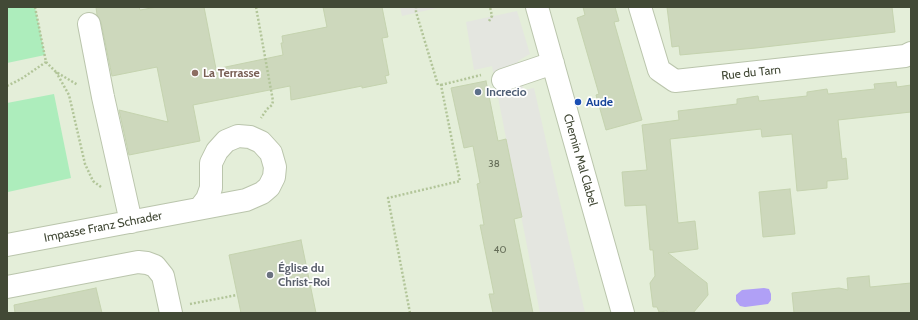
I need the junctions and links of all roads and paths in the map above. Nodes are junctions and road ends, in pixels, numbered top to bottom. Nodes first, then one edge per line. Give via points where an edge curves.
1 (35, 7) edge
2 (256, 7) edge
3 (416, 7) edge
4 (490, 7) edge
5 (537, 7) edge
6 (640, 7) edge
7 (489, 20) dead end
8 (89, 24) dead end
9 (911, 53) edge
10 (46, 62) junction
11 (553, 63) junction
12 (462, 79) dead end
13 (503, 80) dead end
14 (441, 84) junction
15 (7, 86) edge
16 (238, 136) junction
17 (126, 198) junction
18 (200, 208) junction
19 (131, 222) junction
20 (7, 245) edge
21 (7, 287) edge
22 (237, 295) dead end
23 (179, 309) edge
24 (410, 313) edge
25 (623, 313) edge

1 - 10 path
2 - 16 path via 273,101 260,118
3 - 14 path via 438,85
4 - 7 path via 492,16
5 - 11 street, Chemin Mal Clabel
6 - 9 street, Rue du Tarn via 659,70 675,81 905,56
8 - 17 street
10 - 15 path via 21,80
10 - 17 path via 56,72 69,95 85,164 93,181 110,193
11 - 13 street
11 - 25 street, Chemin Mal Clabel
12 - 14 path
14 - 24 path via 460,181 388,198
16 - 18 street via 226,141 217,151 211,163 211,188
16 - 18 street, Impasse Franz Schrader via 262,142 271,153 275,167 269,187 262,194 246,200
17 - 19 street
18 - 19 street, Impasse Franz Schrader
19 - 20 street, Impasse Franz Schrader
21 - 23 street via 138,262 147,263 155,266 163,276
22 - 23 path

